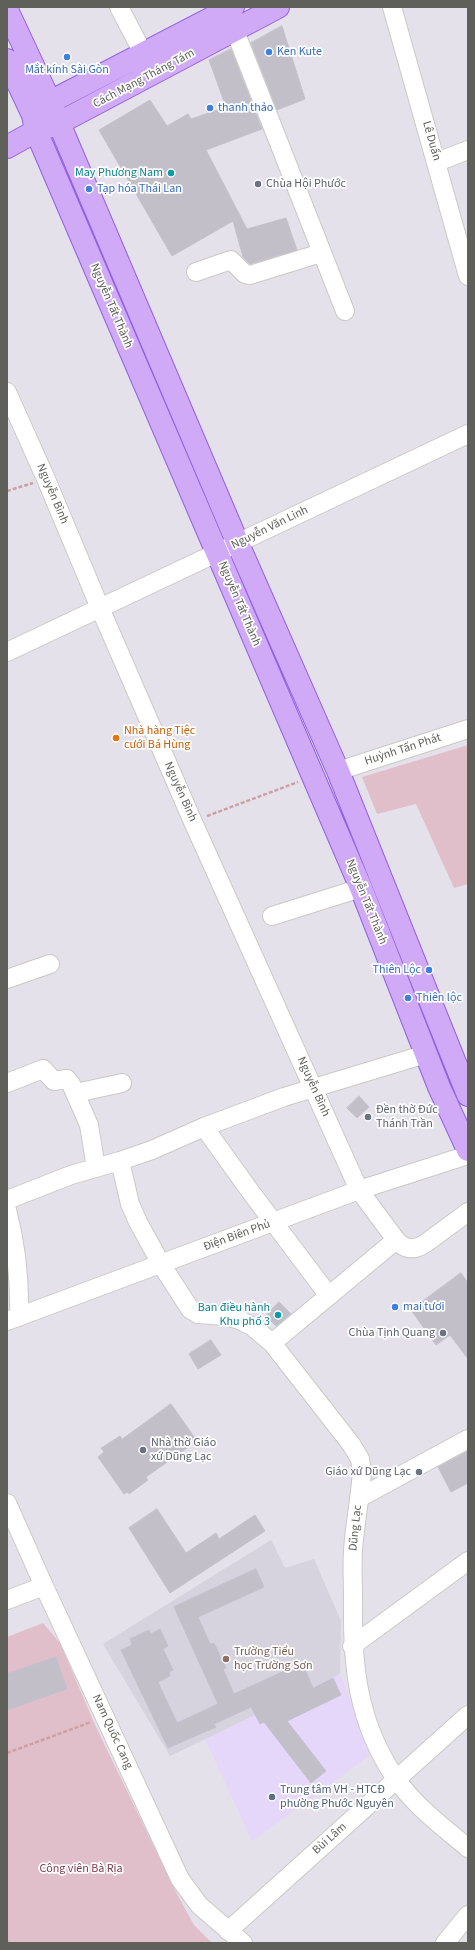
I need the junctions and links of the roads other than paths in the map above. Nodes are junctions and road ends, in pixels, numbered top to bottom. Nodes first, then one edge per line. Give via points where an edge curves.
1 (119, 7) edge
2 (233, 7) edge
3 (278, 7) edge
4 (392, 7) edge
5 (7, 10) edge
6 (235, 31) junction
7 (143, 53) junction
8 (7, 60) edge
9 (50, 102) junction
10 (35, 123) junction
11 (59, 124) junction
12 (7, 130) edge
13 (7, 147) edge
14 (468, 150) edge
15 (437, 162) junction
16 (321, 253) junction
17 (196, 272) dead end
18 (468, 276) edge
19 (345, 310) dead end
20 (7, 392) edge
21 (468, 434) edge
22 (238, 544) junction
23 (217, 554) junction
24 (100, 608) junction
25 (7, 652) edge
26 (468, 729) edge
27 (338, 770) junction
28 (361, 888) junction
29 (272, 916) dead end
30 (50, 964) dead end
31 (7, 979) edge
32 (426, 1054) junction
33 (7, 1083) edge
34 (122, 1083) dead end
35 (313, 1089) junction
36 (76, 1093) junction
37 (468, 1095) edge
38 (204, 1127) junction
39 (468, 1150) edge
40 (468, 1155) edge
41 (120, 1161) junction
42 (96, 1168) junction
43 (359, 1190) junction
44 (7, 1200) edge
45 (7, 1210) edge
46 (468, 1212) edge
47 (274, 1222) junction
48 (396, 1240) junction
49 (161, 1264) junction
50 (329, 1296) junction
51 (13, 1319) edge
52 (272, 1343) junction
53 (468, 1439) edge
54 (359, 1498) junction
55 (7, 1503) edge
56 (468, 1561) edge
57 (44, 1586) junction
58 (7, 1600) edge
59 (352, 1646) junction
60 (468, 1715) edge
61 (396, 1779) junction
62 (468, 1848) edge
63 (468, 1915) edge
64 (228, 1931) junction
65 (243, 1943) edge
66 (445, 1943) edge

1 - 7 street
2 - 7 main road, Cách Mạng Tháng Tám
3 - 6 main road, Cách Mạng Tháng Tám
4 - 15 street, Lê Duẩn
5 - 9 main road, Nguyễn Tất Thành
6 - 11 main road, Cách Mạng Tháng Tám
6 - 16 street
7 - 9 main road, Cách Mạng Tháng Tám
8 - 10 main road, Nguyễn Tất Thành
9 - 10 main road, Cách Mạng Tháng Tám
9 - 11 main road, Nguyễn Tất Thành
10 - 11 main road, Cách Mạng Tháng Tám
10 - 12 main road, Cách Mạng Tháng Tám
10 - 13 main road, Cách Mạng Tháng Tám
10 - 23 main road, Nguyễn Tất Thành
11 - 22 main road, Nguyễn Tất Thành
14 - 15 street
15 - 18 street, Lê Duẩn
16 - 17 street via 250,275 231,260
16 - 19 street
20 - 24 street, Nguyễn Bình
21 - 22 street, Nguyễn Văn Linh
22 - 23 street, Nguyễn Văn Linh
22 - 27 main road, Nguyễn Tất Thành
23 - 24 street, Nguyễn Văn Linh
23 - 28 main road, Nguyễn Tất Thành
24 - 25 street, Nguyễn Văn Linh
24 - 35 street, Nguyễn Bình
26 - 27 street, Huỳnh Tấn Phát
27 - 37 main road, Nguyễn Tất Thành
28 - 29 street
28 - 32 main road, Nguyễn Tất Thành
30 - 31 street
32 - 35 street
32 - 39 main road, Nguyễn Tất Thành
33 - 36 street via 43,1069 54,1081 67,1079
34 - 36 street
35 - 38 street
35 - 43 street, Nguyễn Bình
36 - 42 street via 90,1125
38 - 41 street
38 - 47 street
40 - 43 street, Điện Biên Phủ
41 - 42 street
41 - 49 street, Dũng Lạc via 130,1204
42 - 44 street
43 - 47 street, Điện Biên Phủ
43 - 48 street, Nguyễn Bình
45 - 51 street via 20,1293
46 - 48 street via 419,1248 409,1249
47 - 49 street, Điện Biên Phủ
47 - 50 street
48 - 50 street
49 - 51 street, Điện Biên Phủ
49 - 52 street, Dũng Lạc via 190,1309 198,1314 240,1320
50 - 52 street
52 - 54 street, Dũng Lạc via 360,1459 362,1472
53 - 54 street
54 - 59 street, Dũng Lạc via 353,1551
55 - 57 street, Nam Quốc Cang
56 - 59 street
57 - 58 street
57 - 64 street, Nam Quốc Cang via 180,1879 199,1905
59 - 61 street, Dũng Lạc via 358,1692 366,1718 380,1753
60 - 61 street, Bùi Lâm
61 - 62 street, Dũng Lạc via 431,1817
61 - 64 street, Bùi Lâm
63 - 66 street
64 - 65 street, Nam Quốc Cang

